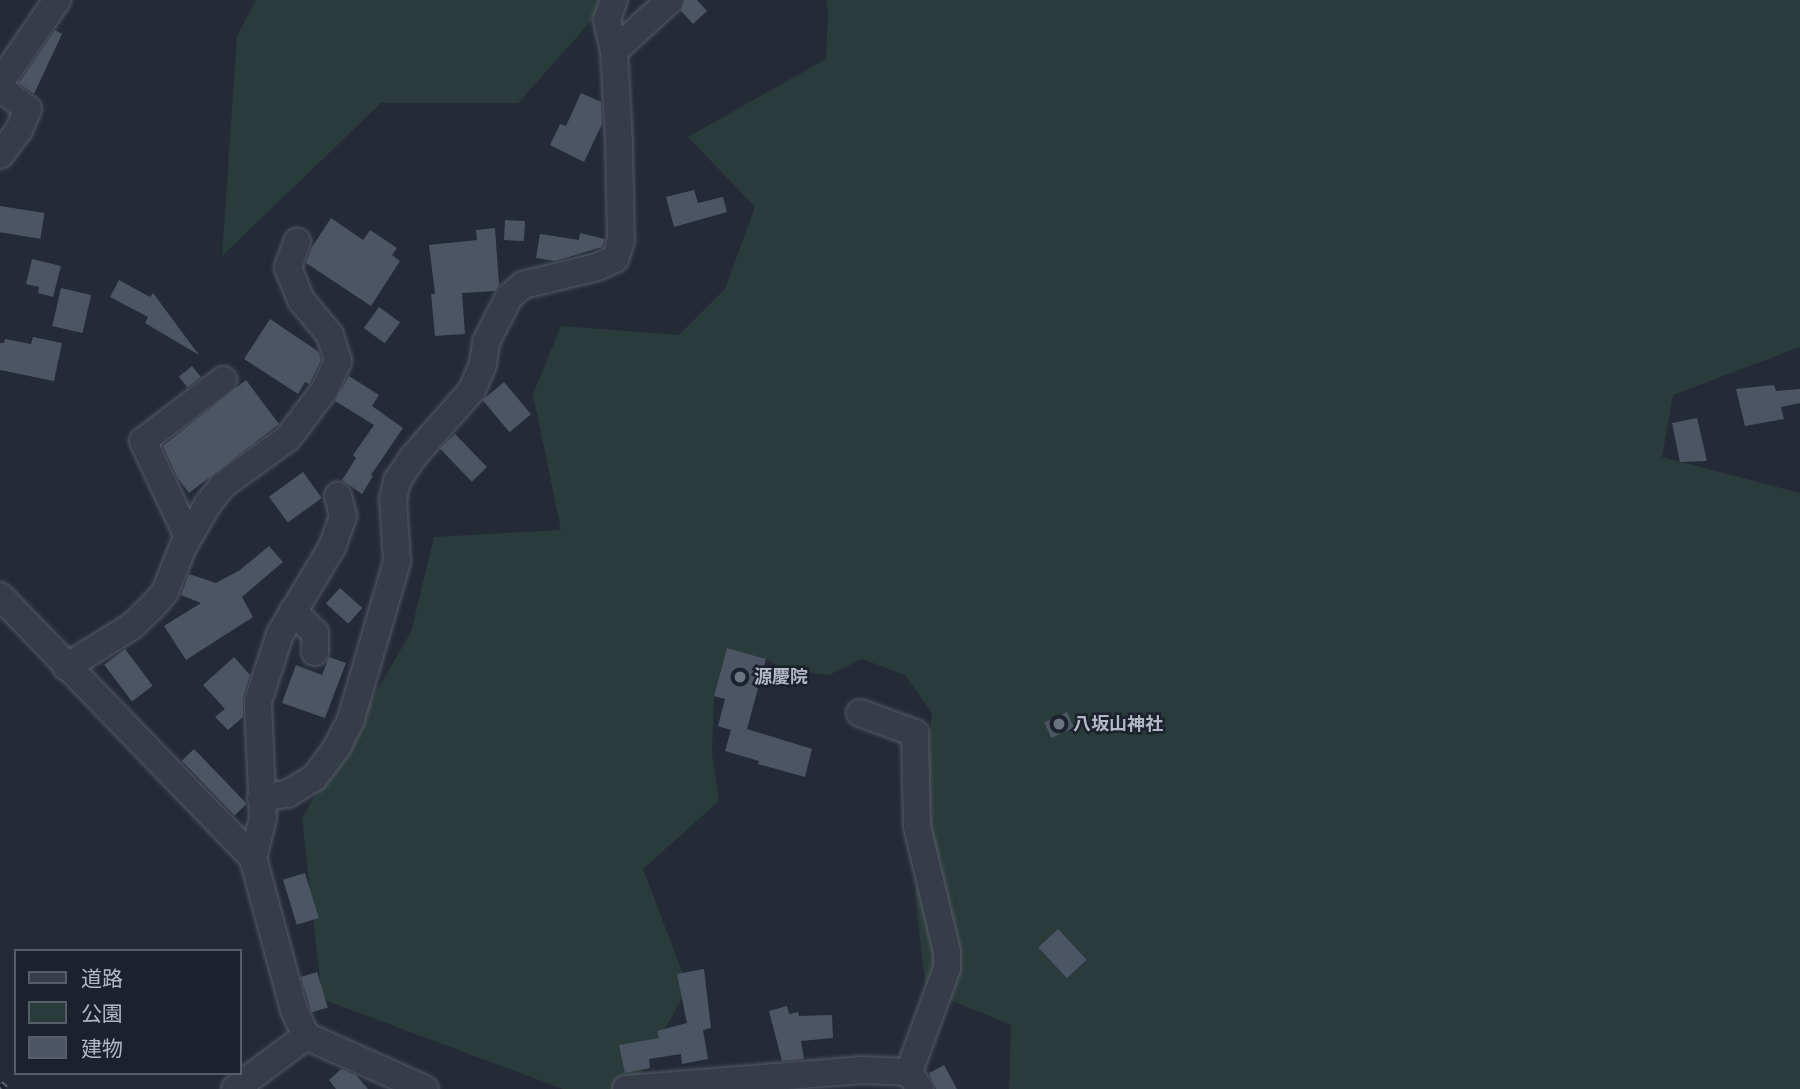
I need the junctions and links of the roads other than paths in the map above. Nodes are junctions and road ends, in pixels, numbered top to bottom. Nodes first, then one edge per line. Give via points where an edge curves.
1 (57, 0) edge
2 (614, 0) edge
3 (670, 0) edge
4 (614, 51) junction
5 (0, 86) edge
6 (0, 155) edge
7 (298, 242) dead end
8 (223, 380) dead end
9 (338, 496) dead end
10 (188, 537) junction
11 (0, 596) edge
12 (293, 611) junction
13 (315, 652) dead end
14 (66, 667) junction
15 (860, 713) dead end
16 (261, 798) junction
17 (253, 858) junction
18 (306, 1036) junction
19 (914, 1081) edge
20 (249, 1085) edge
21 (425, 1089) edge
22 (626, 1089) edge

1 - 5 street
2 - 4 street via 607,20
3 - 4 street
4 - 16 street via 621,241 615,259 523,285 509,297 486,342 472,390 397,481 393,499 397,562 351,719 314,778 287,794
5 - 6 street via 29,108 19,131
7 - 10 street via 288,267 301,300 330,335 338,361 325,389 288,438 223,485
8 - 10 street via 143,442
9 - 12 street via 343,516 332,548
10 - 14 street via 165,592 152,607 132,626
11 - 14 street
12 - 13 street via 315,633
12 - 16 street via 280,634 258,702
14 - 17 street
15 - 19 street via 915,733 916,826 947,968
16 - 17 street via 263,818
17 - 18 street via 294,1010
18 - 20 street
18 - 21 street
19 - 22 street via 862,1070

